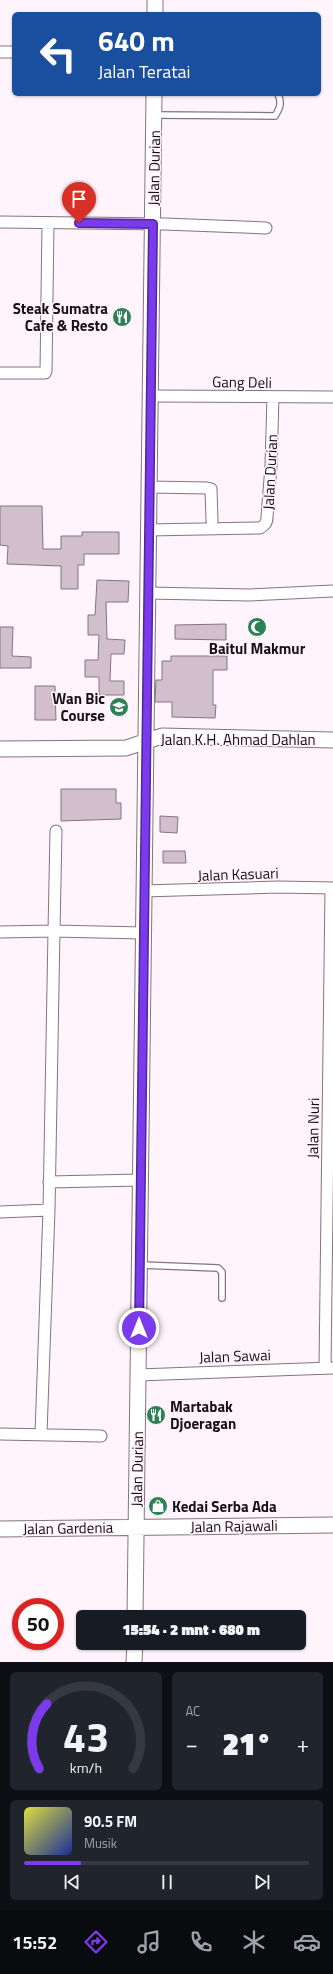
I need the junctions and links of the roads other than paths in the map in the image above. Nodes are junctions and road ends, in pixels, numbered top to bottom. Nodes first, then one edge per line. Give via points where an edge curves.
1 (155, 0) edge
2 (155, 12) edge
3 (0, 52) edge
4 (12, 52) edge
5 (154, 96) edge
6 (279, 96) edge
7 (155, 115) junction
8 (0, 222) edge
9 (48, 223) junction
10 (153, 224) junction
11 (266, 228) dead end
12 (0, 373) edge
13 (150, 396) junction
14 (273, 397) junction
15 (333, 397) edge
16 (149, 488) junction
17 (212, 521) dead end
18 (148, 530) junction
19 (333, 591) edge
20 (147, 593) junction
21 (333, 740) edge
22 (145, 742) junction
23 (0, 749) edge
24 (56, 830) dead end
25 (332, 888) edge
26 (143, 891) junction
27 (0, 932) edge
28 (54, 932) junction
29 (143, 933) junction
30 (140, 1180) junction
31 (49, 1182) junction
32 (49, 1210) junction
33 (0, 1212) edge
34 (139, 1265) junction
35 (222, 1298) dead end
36 (329, 1368) edge
37 (138, 1375) junction
38 (0, 1434) edge
39 (41, 1434) junction
40 (102, 1436) dead end
41 (333, 1525) edge
42 (136, 1527) junction
43 (0, 1529) edge
44 (135, 1610) edge
45 (135, 1650) edge
46 (134, 1662) edge

1 - 2 main road
3 - 4 street
5 - 7 main road, Jalan Durian
6 - 7 lane via 280,109 275,116
7 - 10 main road, Jalan Durian
8 - 9 street
9 - 10 street
9 - 12 street via 46,371
10 - 11 street
10 - 13 main road, Jalan Durian
13 - 14 street, Gang Deli
13 - 16 main road, Jalan Durian
14 - 15 street, Gang Deli
14 - 18 street, Jalan Durian via 267,522 260,528
16 - 17 street via 211,490
16 - 18 main road, Jalan Durian
18 - 20 main road, Jalan Durian
19 - 20 street via 249,595
20 - 22 main road, Jalan Durian
21 - 22 main road, Jalan K.H. Ahmad Dahlan via 162,736
22 - 23 main road, Jalan K.H. Ahmad Dahlan via 126,748
22 - 26 main road, Jalan Durian
24 - 28 street
25 - 26 street, Jalan Kasuari
25 - 36 street, Jalan Nuri
26 - 29 main road, Jalan Durian
27 - 28 street
28 - 29 street
28 - 31 street
29 - 30 main road, Jalan Durian
30 - 31 street
30 - 34 main road, Jalan Durian
31 - 32 street
32 - 33 street
32 - 39 street
34 - 35 lane via 218,1268 222,1272
34 - 37 main road, Jalan Durian
36 - 37 street, Jalan Sawai
37 - 42 main road, Jalan Durian
38 - 39 street
39 - 40 street
41 - 42 main road, Jalan Rajawali
42 - 43 main road, Jalan Gardenia
42 - 44 main road, Jalan Durian
45 - 46 main road

